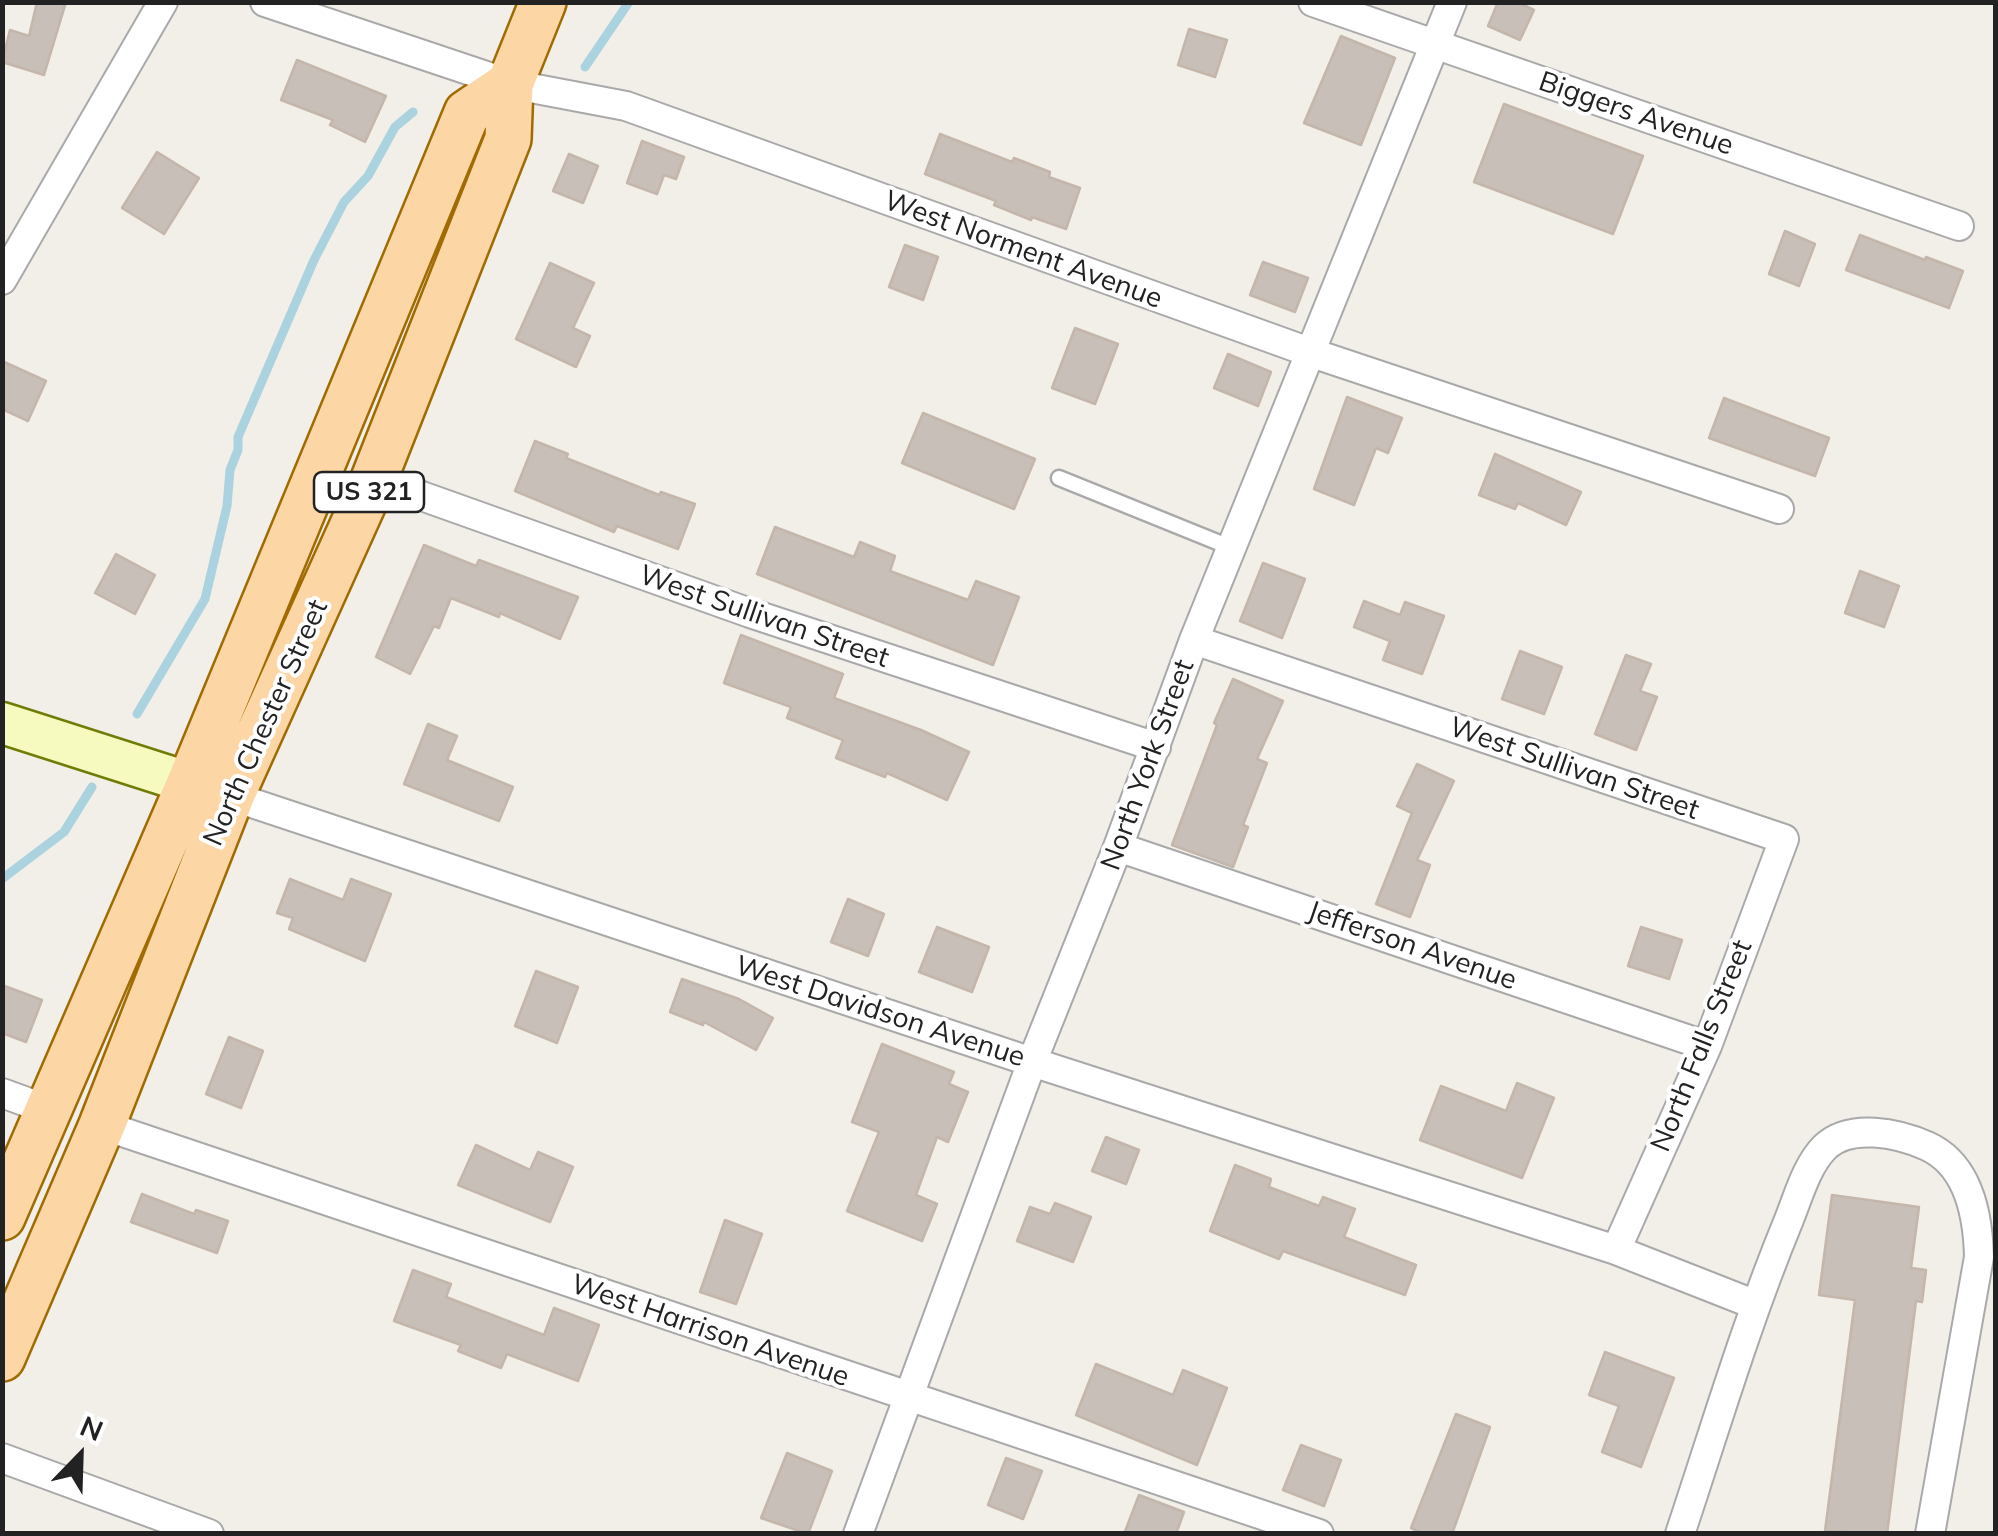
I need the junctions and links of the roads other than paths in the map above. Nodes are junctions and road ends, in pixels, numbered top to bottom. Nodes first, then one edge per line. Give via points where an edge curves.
1 (163, 2) edge
2 (265, 2) edge
3 (544, 2) edge
4 (1314, 2) edge
5 (1452, 2) edge
6 (1435, 44) junction
7 (510, 84) junction
8 (1959, 226) dead end
9 (2, 280) edge
10 (1312, 353) junction
11 (1059, 478) dead end
12 (374, 479) junction
13 (1779, 509) dead end
14 (1232, 548) junction
15 (1194, 640) junction
16 (2, 723) edge
17 (1156, 747) junction
18 (210, 789) junction
19 (1784, 839) joint
20 (1118, 847) junction
21 (1707, 1046) junction
22 (1032, 1062) junction
23 (2, 1094) edge
24 (46, 1110) junction
25 (102, 1125) junction
26 (2, 1217) edge
27 (1616, 1250) junction
28 (1756, 1306) junction
29 (2, 1358) edge
30 (909, 1398) junction
31 (2, 1458) edge
32 (130, 1521) edge
33 (1255, 1524) edge
34 (209, 1534) edge
35 (858, 1534) edge
36 (1319, 1534) edge
37 (1680, 1534) edge
38 (1930, 1534) edge

1 - 9 street
2 - 7 street, West Norment Avenue
3 - 7 main road, North Chester Street / US 321
4 - 6 street, Biggers Avenue
5 - 6 street, North York Street
6 - 8 street, Biggers Avenue
6 - 10 street, North York Street
7 - 10 street, West Norment Avenue via 626,106
7 - 12 main road, North Chester Street / US 321 via 508,139
7 - 18 main road, North Chester Street / US 321 via 467,113
10 - 13 street, West Norment Avenue
10 - 14 street, North York Street
11 - 14 lane
12 - 17 street, West Sullivan Street via 750,614
12 - 18 main road, North Chester Street / US 321
14 - 15 street, North York Street
15 - 17 street, North York Street
15 - 19 street, West Sullivan Street
16 - 18 street, West Davidson Avenue
17 - 20 street, North York Street
18 - 22 street, West Davidson Avenue
18 - 24 main road, North Chester Street / US 321
18 - 25 main road, North Chester Street / US 321
19 - 21 street, North Falls Street
20 - 21 street, Jefferson Avenue
20 - 22 street, North York Street
21 - 27 street, North Falls Street
22 - 27 street, West Davidson Avenue
22 - 30 street, North York Street
23 - 24 street
24 - 26 main road, North Chester Street / US 321
25 - 29 main road, North Chester Street / US 321
25 - 30 street, West Harrison Avenue
27 - 28 street, West Davidson Avenue
28 - 37 street
28 - 38 street via 1810,1167 1826,1146 1846,1134 1892,1134 1930,1147 1954,1168 1972,1198 1979,1257
30 - 33 street, West Harrison Avenue
30 - 35 street, North York Street
31 - 32 street
32 - 34 street
33 - 36 street, West Harrison Avenue

